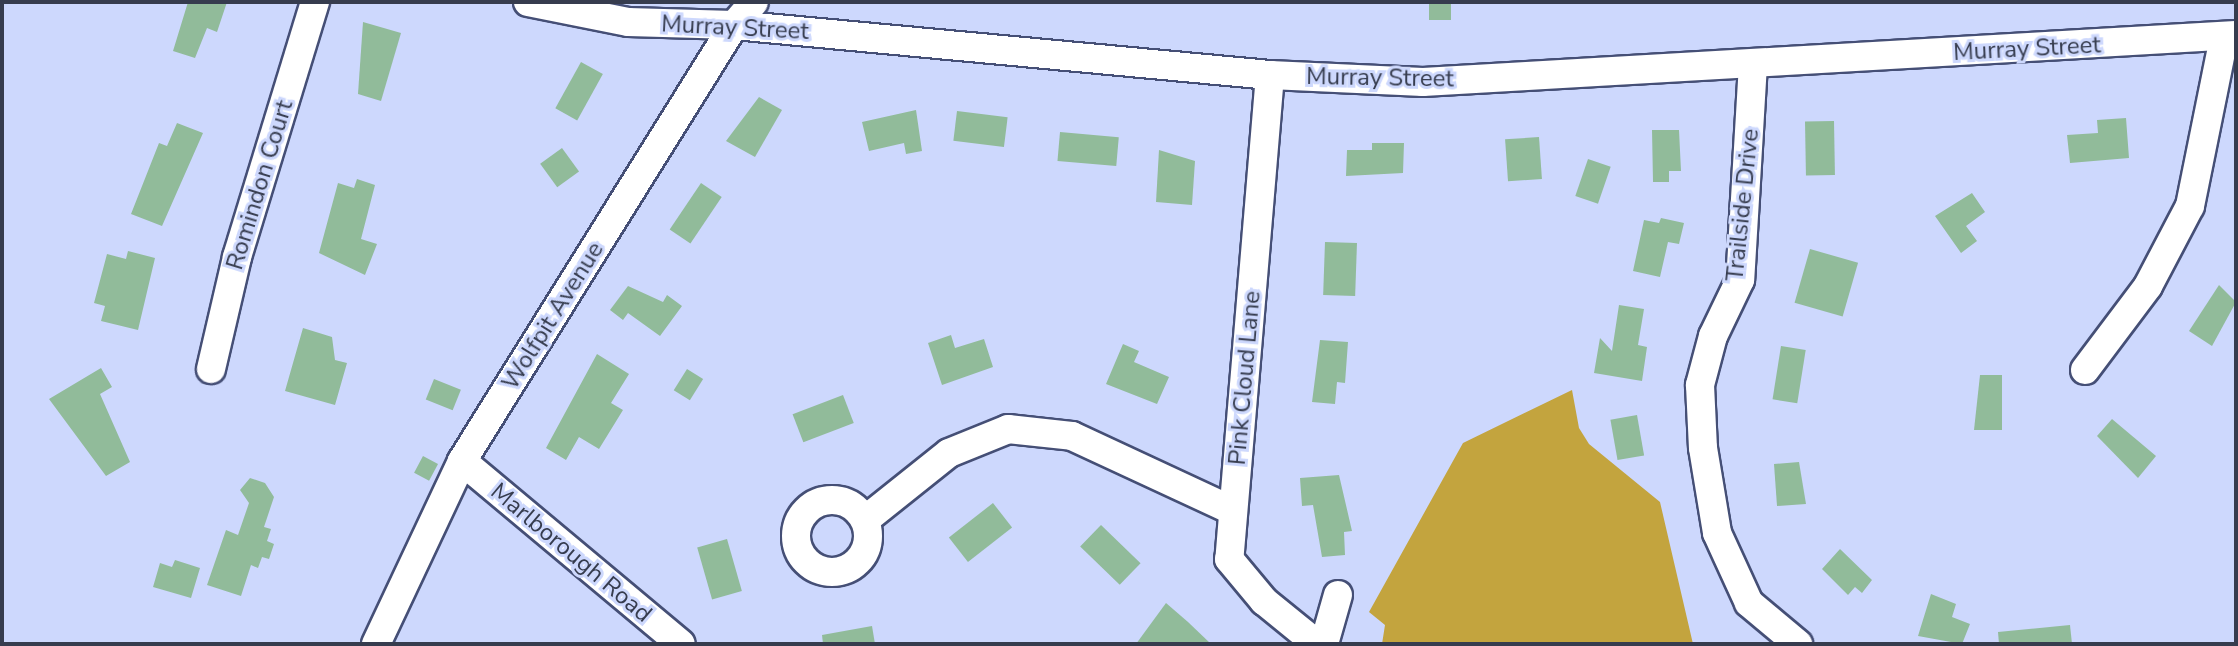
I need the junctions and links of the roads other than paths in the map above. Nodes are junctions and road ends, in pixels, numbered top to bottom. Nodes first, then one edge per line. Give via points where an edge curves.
1 (315, 2) edge
2 (528, 2) edge
3 (754, 2) edge
4 (734, 25) junction
5 (2230, 36) edge
6 (1753, 64) junction
7 (1270, 75) junction
8 (211, 369) dead end
9 (2085, 370) dead end
10 (462, 461) junction
11 (1229, 509) junction
12 (865, 520) dead end
13 (1338, 595) dead end
14 (376, 644) edge
15 (681, 644) edge
16 (1317, 644) edge
17 (1324, 644) edge
18 (1798, 644) edge

1 - 8 street, Romindon Court via 237,257
2 - 4 street, Murray Street via 628,22
3 - 4 street, Wolfpit Avenue
4 - 7 street, Murray Street
4 - 10 street, Wolfpit Avenue
5 - 6 street, Murray Street
5 - 9 street via 2190,206 2148,286
6 - 7 street, Murray Street via 1423,82
6 - 18 street, Trailside Drive via 1740,280 1713,336 1700,385 1703,448 1717,533 1749,603
7 - 11 street, Pink Cloud Lane via 1242,448
10 - 14 street, Wolfpit Avenue
10 - 15 street, Marlborough Road
11 - 12 street via 1072,436 1008,429 949,453
11 - 16 street, Pink Cloud Lane via 1229,559 1264,601
13 - 17 street

